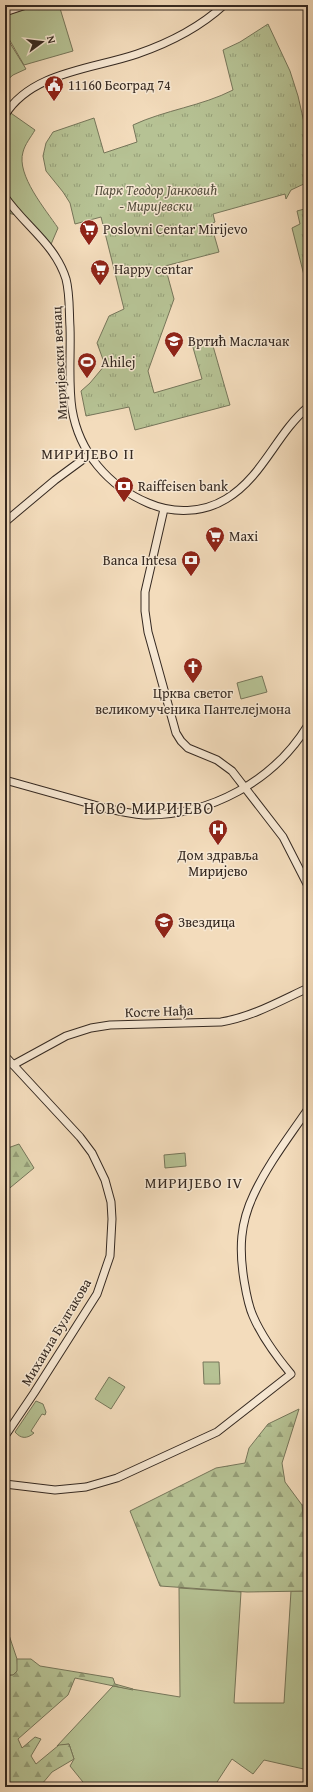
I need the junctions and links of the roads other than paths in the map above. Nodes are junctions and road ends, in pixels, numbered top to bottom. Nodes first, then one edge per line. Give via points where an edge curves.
1 (26, 5) edge
2 (224, 5) edge
3 (5, 12) edge
4 (5, 115) edge
5 (5, 197) edge
6 (308, 407) edge
7 (89, 455) junction
8 (164, 510) junction
9 (5, 522) edge
10 (308, 725) edge
11 (5, 780) edge
12 (246, 788) junction
13 (308, 886) edge
14 (308, 988) edge
15 (5, 1056) edge
16 (14, 1065) junction
17 (308, 1109) edge
18 (5, 1436) edge
19 (5, 1484) edge

1 - 3 street
2 - 4 street via 201,23 167,43 40,83 20,96
5 - 7 street, Миријевски венац via 52,250 65,276 69,308 72,408 78,431
6 - 8 street, Миријевски венац via 292,422 256,473 234,494 204,508
7 - 8 street, Миријевски венац via 105,474 124,490
7 - 9 street via 49,484
8 - 12 street via 145,592 145,611 148,632 174,726 178,738 184,745 226,766
10 - 12 street via 296,743 270,770
11 - 12 street via 105,808 143,815 195,809
12 - 13 street via 283,837
14 - 16 street, Косте Нађа via 233,1020 110,1025 74,1032
15 - 16 street, Михаила Булгакова
16 - 18 street, Михаила Булгакова via 92,1153 100,1168 111,1202 112,1234 110,1256 97,1294
17 - 19 street via 254,1193 240,1241 245,1289 252,1315 270,1346 291,1374 217,1432 117,1478 90,1486 55,1490

